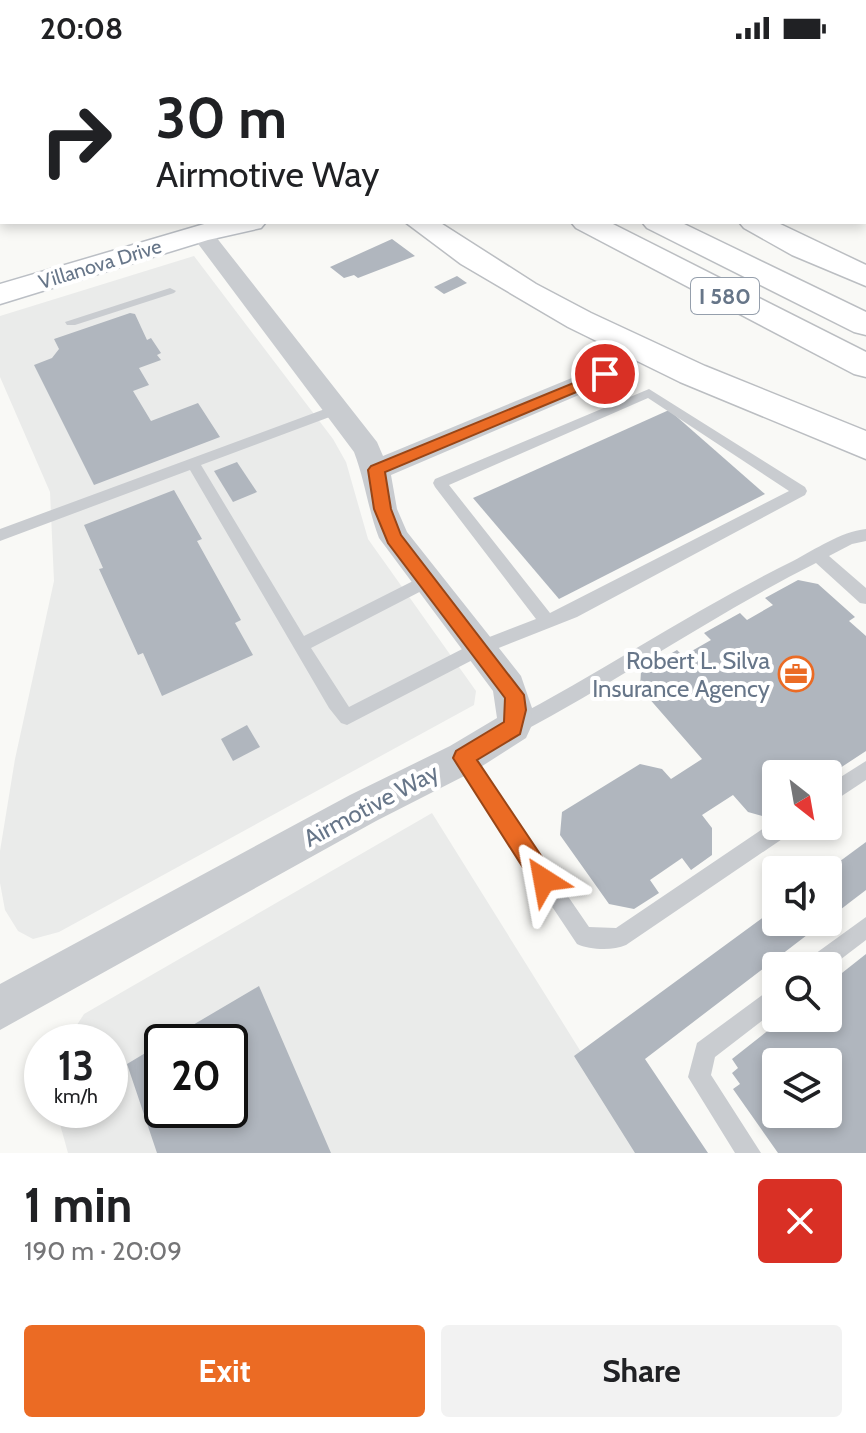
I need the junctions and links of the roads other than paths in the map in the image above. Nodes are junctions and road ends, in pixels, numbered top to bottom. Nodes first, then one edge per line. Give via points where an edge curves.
1 (238, 224) edge
2 (423, 224) edge
3 (590, 224) edge
4 (661, 224) edge
5 (758, 224) edge
6 (778, 224) edge
7 (211, 228) edge
8 (57, 277) junction
9 (866, 277) edge
10 (0, 280) edge
11 (170, 291) dead end
12 (0, 294) edge
13 (71, 322) dead end
14 (866, 325) edge
15 (866, 366) edge
16 (605, 374) dead end
17 (338, 409) junction
18 (866, 446) edge
19 (193, 463) junction
20 (376, 470) junction
21 (0, 535) edge
22 (866, 535) edge
23 (818, 555) junction
24 (427, 581) junction
25 (866, 598) edge
26 (548, 622) junction
27 (300, 646) junction
28 (480, 648) junction
29 (513, 727) junction
30 (463, 758) junction
31 (866, 769) edge
32 (842, 786) edge
33 (763, 840) edge
34 (866, 927) edge
35 (833, 952) edge
36 (762, 1007) edge
37 (0, 1008) edge
38 (749, 1153) edge

1 - 7 main road, Villanova Drive
2 - 18 main road via 531,297 595,330
3 - 15 main road, I 580
4 - 14 main road, I 580
5 - 9 main road
6 - 9 main road
7 - 8 main road, Villanova Drive
7 - 17 street
8 - 10 main road
8 - 12 main road, Villanova Drive
11 - 13 lane
16 - 20 street
17 - 19 lane
17 - 20 street
19 - 21 lane
19 - 27 lane
20 - 24 street via 386,521
22 - 23 lane
23 - 25 lane
23 - 29 lane
24 - 27 lane
24 - 28 street
26 - 26 lane via 440,483 649,393 800,491
26 - 28 lane
27 - 28 lane via 347,717
28 - 29 street via 514,695
29 - 30 street, Airmotive Way
30 - 33 lane via 584,937 619,938
30 - 37 street, Airmotive Way
31 - 32 lane
34 - 35 lane
36 - 38 lane via 705,1051 699,1077

